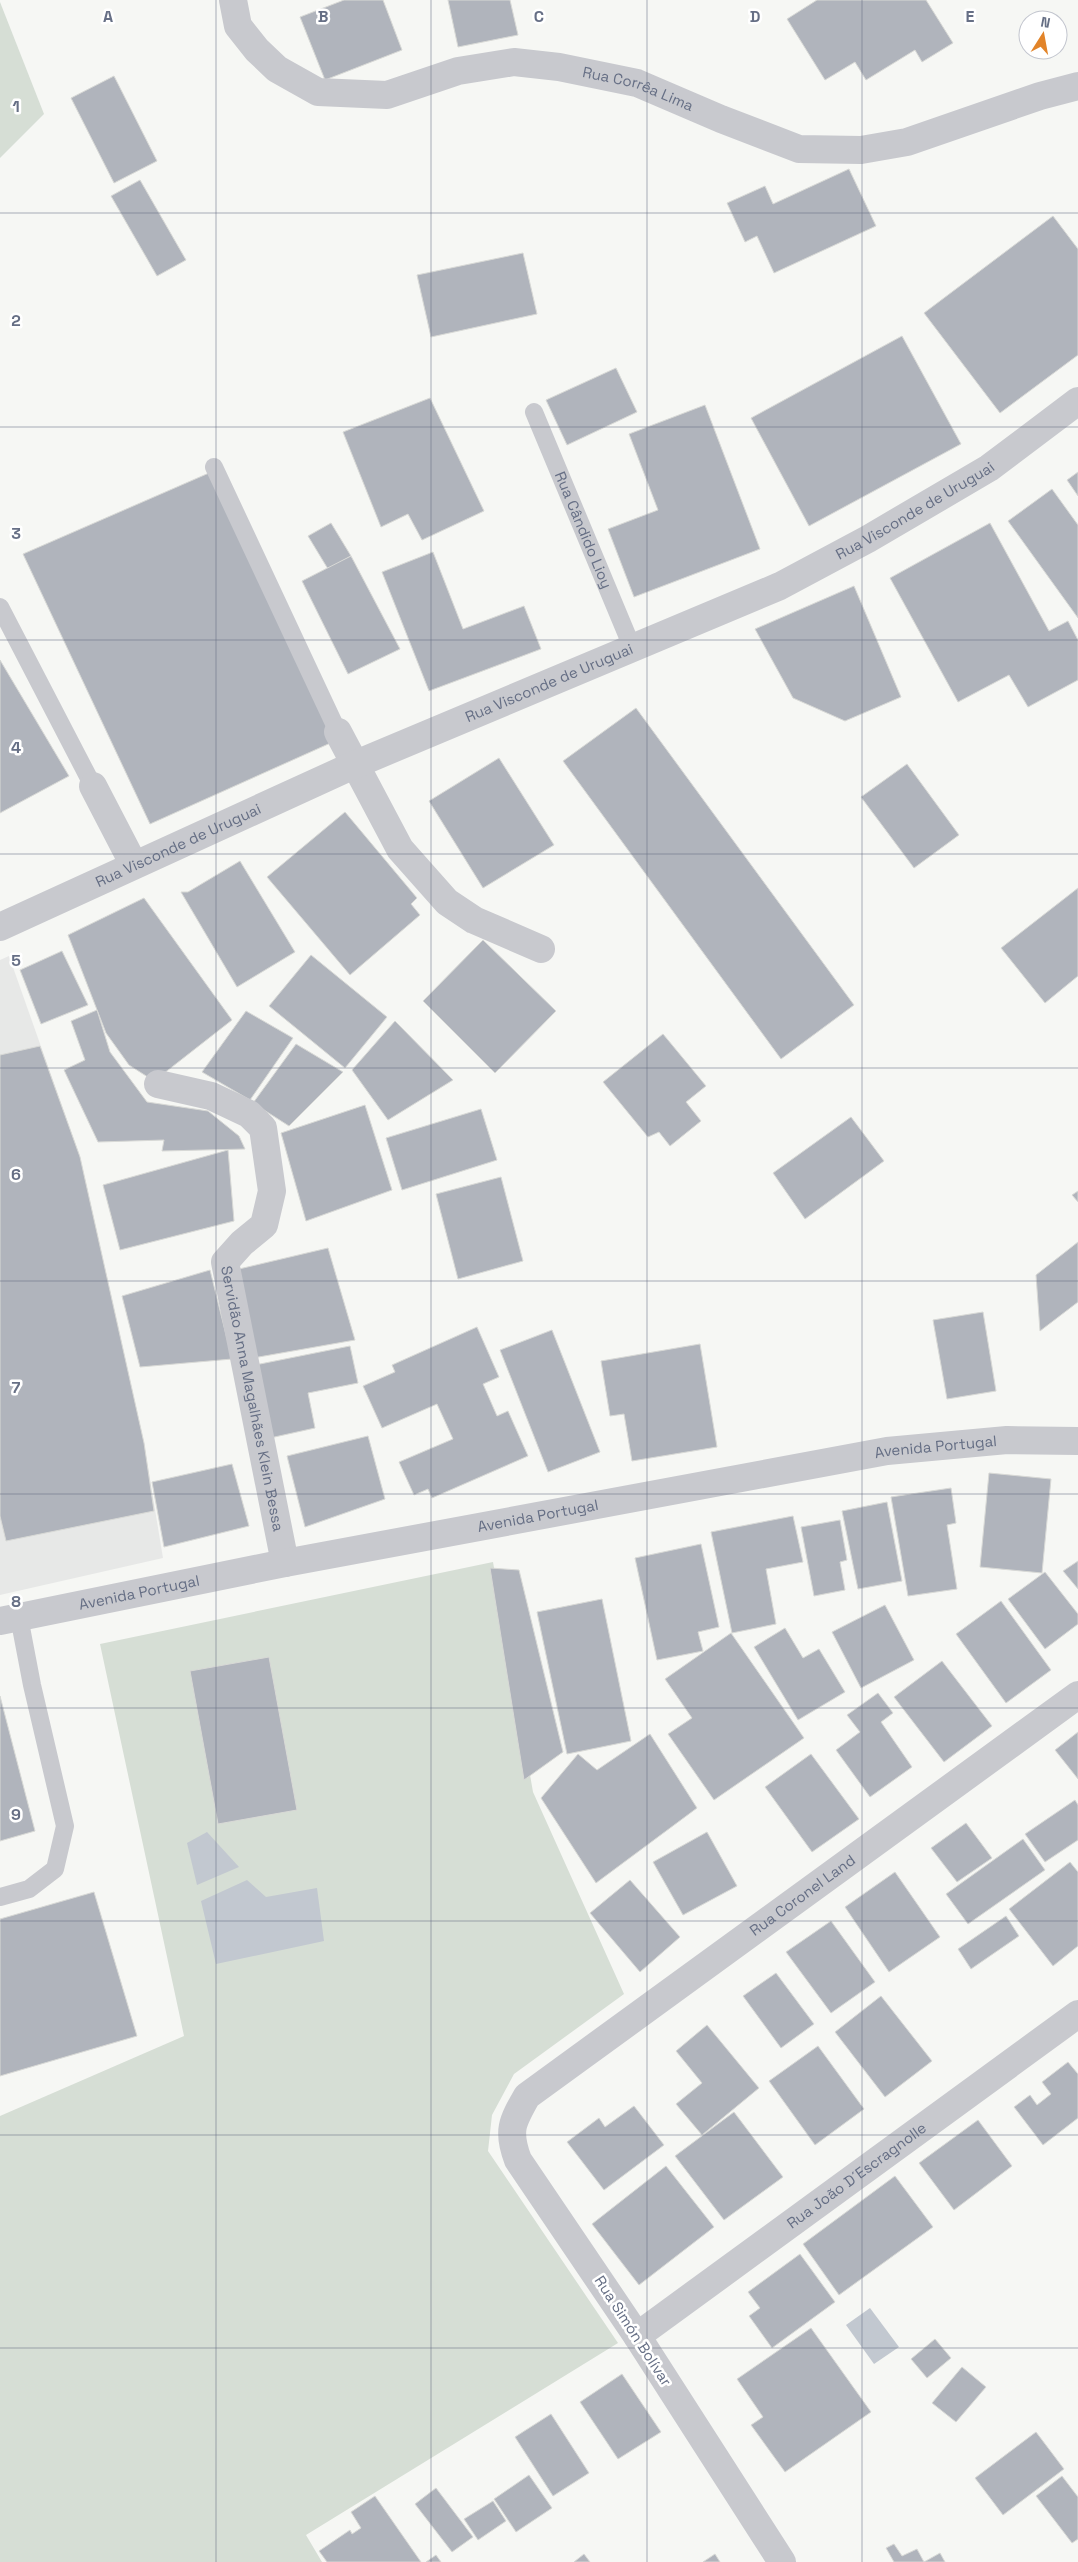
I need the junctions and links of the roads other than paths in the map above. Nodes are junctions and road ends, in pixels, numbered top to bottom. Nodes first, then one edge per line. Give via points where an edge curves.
1 (233, 0) edge
2 (1078, 86) edge
3 (1078, 401) edge
4 (534, 412) dead end
5 (214, 467) dead end
6 (0, 607) edge
7 (632, 647) junction
8 (338, 732) joint
9 (354, 764) junction
10 (93, 786) joint
11 (134, 864) junction
12 (0, 927) edge
13 (541, 949) dead end
14 (158, 1084) dead end
15 (1078, 1441) edge
16 (285, 1563) junction
17 (10, 1619) edge
18 (1078, 1695) edge
19 (0, 1897) edge
20 (1078, 2014) edge
21 (527, 2096) joint
22 (636, 2336) junction
23 (782, 2562) edge

1 - 2 street, Rua Corrêa Lima via 238,26 257,50 278,69 318,92 387,95 458,71 514,62 559,67 636,83 799,149 861,150 907,142
3 - 7 street, Rua Visconde de Uruguai via 989,468 868,539 780,586
4 - 7 lane, Rua Cândido Lioy
5 - 8 lane
6 - 10 lane
7 - 9 street, Rua Visconde de Uruguai
8 - 9 street
9 - 11 street, Rua Visconde de Uruguai
9 - 13 street via 400,849 448,902 474,920
10 - 11 street
11 - 12 street, Rua Visconde de Uruguai
14 - 16 street, Servidão Anna Magalhães Klein Bessa via 210,1096 249,1114 263,1128 272,1191 264,1225 225,1262
15 - 16 street, Avenida Portugal via 1007,1440 887,1451
16 - 17 street, Avenida Portugal
17 - 19 lane via 65,1826 55,1869 28,1889
18 - 21 street, Rua Coronel Land
20 - 22 street, Rua João D´Escragnolle
21 - 22 street, Rua Simón Bolívar via 512,2122 512,2143 518,2160
22 - 23 street, Rua Simón Bolívar

